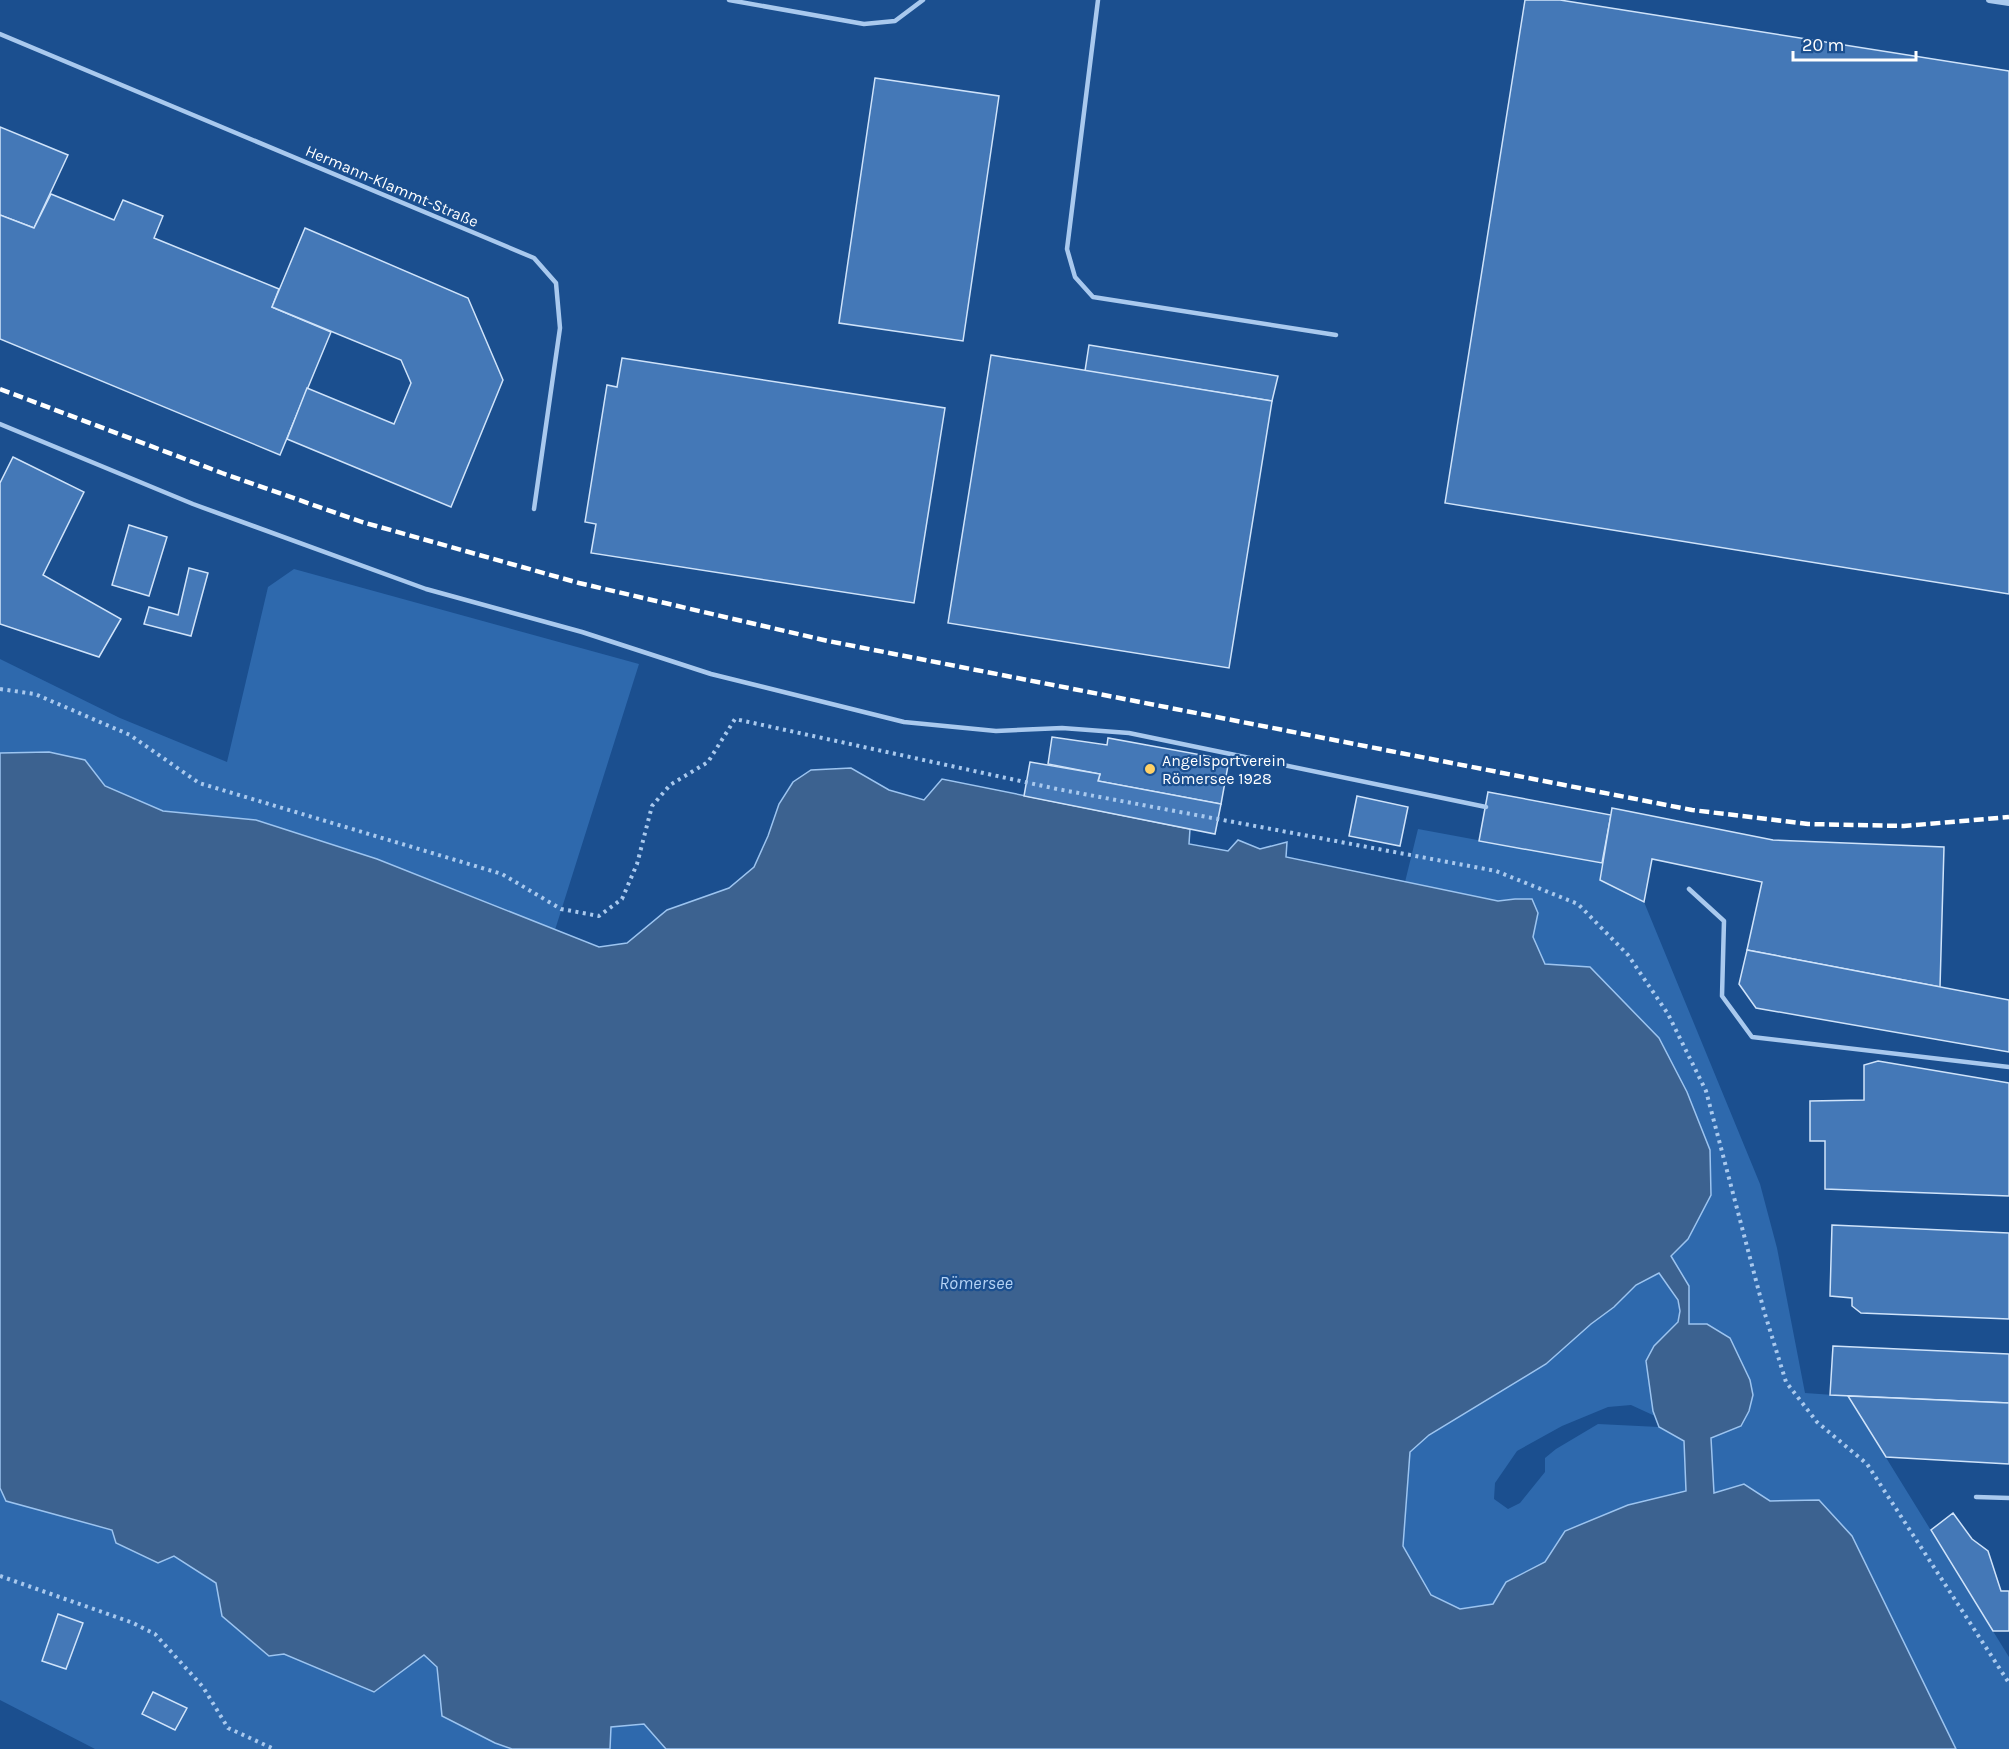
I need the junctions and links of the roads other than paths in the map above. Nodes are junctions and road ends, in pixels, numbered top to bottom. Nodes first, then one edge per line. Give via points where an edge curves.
1 (729, 0) edge
2 (923, 0) edge
3 (1098, 0) edge
4 (1989, 0) edge
5 (2009, 3) edge
6 (0, 34) edge
7 (1336, 335) dead end
8 (0, 424) edge
9 (534, 509) dead end
10 (1485, 807) dead end
11 (1689, 889) dead end
12 (2009, 1067) edge
13 (1976, 1497) dead end
14 (2009, 1498) edge

1 - 2 lane via 864,24 895,21
3 - 7 lane via 1067,249 1075,277 1093,297
4 - 5 street
6 - 9 lane, Hermann-Klammt-Straße via 534,258 556,284 560,328
8 - 10 lane via 193,504 426,589 711,674 904,722 996,731 1129,733
11 - 12 lane via 1724,921 1722,996 1752,1037
13 - 14 lane

